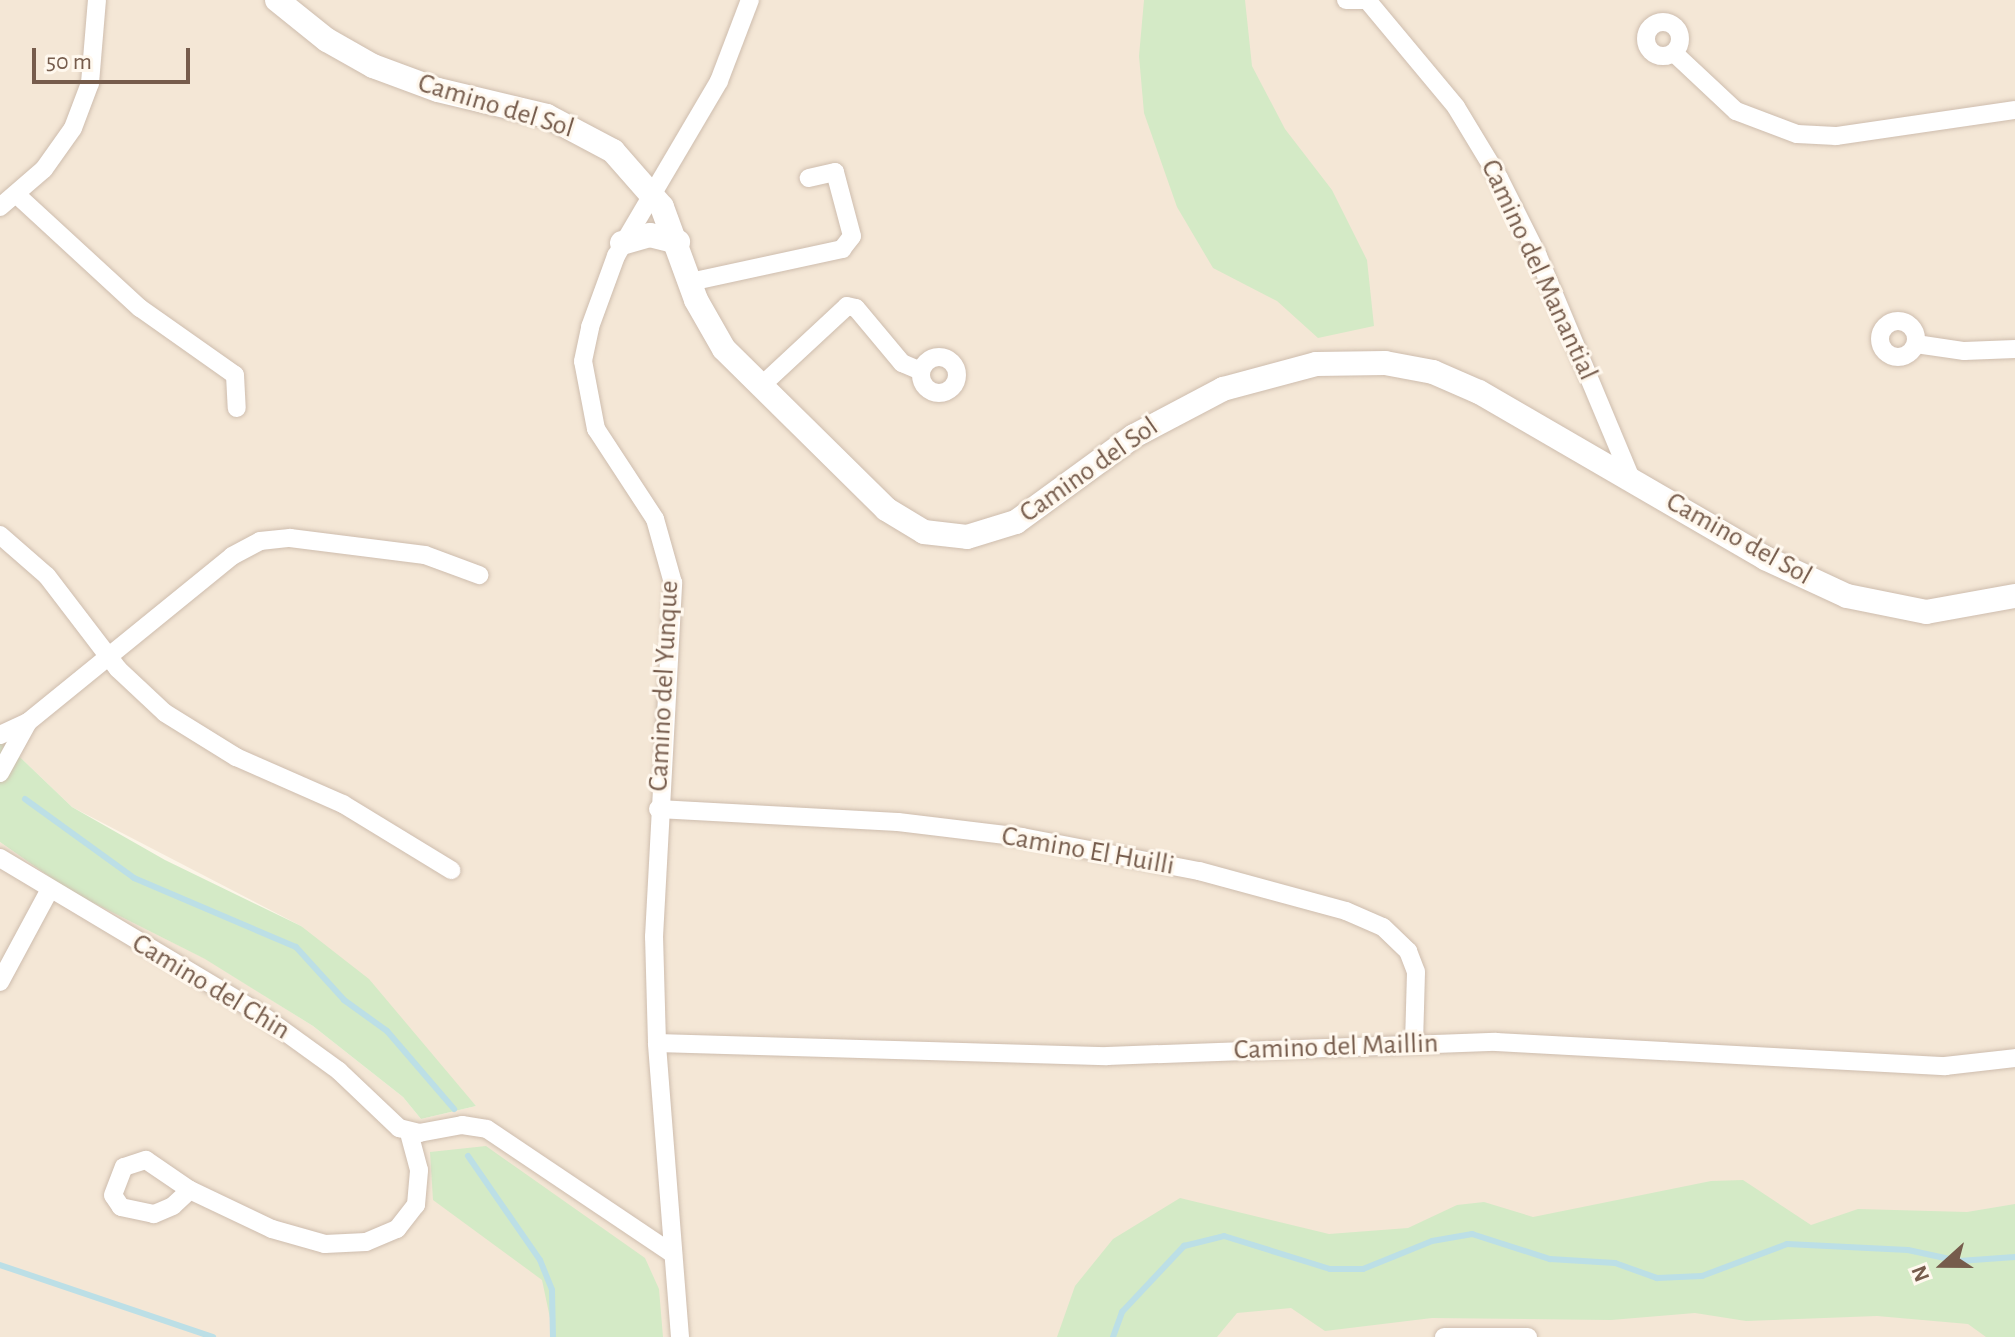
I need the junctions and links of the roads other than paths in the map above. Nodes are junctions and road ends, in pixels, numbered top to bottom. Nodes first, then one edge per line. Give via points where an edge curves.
1 (97, 0) edge
2 (277, 0) edge
3 (750, 0) edge
4 (1346, 0) edge
5 (1365, 0) edge
6 (1674, 53) dead end
7 (2015, 110) edge
8 (809, 178) dead end
9 (651, 189) junction
10 (17, 195) junction
11 (0, 207) edge
12 (678, 242) junction
13 (622, 243) junction
14 (690, 282) junction
15 (1916, 344) dead end
16 (2015, 349) edge
17 (921, 371) dead end
18 (761, 386) junction
19 (237, 408) dead end
20 (1631, 478) junction
21 (0, 535) edge
22 (479, 575) dead end
23 (2015, 596) edge
24 (109, 656) junction
25 (28, 722) junction
26 (0, 735) edge
27 (0, 773) edge
28 (658, 809) junction
29 (0, 858) edge
30 (451, 870) dead end
31 (49, 891) junction
32 (0, 982) edge
33 (657, 1043) junction
34 (1414, 1043) junction
35 (2015, 1058) edge
36 (409, 1132) junction
37 (190, 1190) dead end
38 (673, 1254) junction
39 (680, 1337) edge
40 (1444, 1337) edge
41 (1528, 1337) edge

1 - 10 street via 94,59 83,106 60,149
2 - 9 street, Camino del Sol via 327,40 373,66 582,131 627,162
3 - 9 street, Camino del Yunque via 719,81
4 - 5 street, Camino del Manantial
5 - 20 street, Camino del Manantial via 1447,96 1499,178 1538,256
6 - 7 street via 1736,111 1797,134 1836,136
8 - 14 street via 835,172 852,236 842,249
9 - 12 street, Camino del Sol
9 - 13 street, Camino del Yunque
10 - 11 street
10 - 19 street via 140,308 235,375
12 - 13 street via 650,235
12 - 14 street, Camino del Sol
13 - 28 street, Camino del Yunque via 590,327 584,378 596,429 655,519 670,561 674,605
14 - 18 street, Camino del Sol via 713,334
15 - 16 street via 1964,351
17 - 18 street via 902,363 856,308 847,306
18 - 20 street, Camino del Sol via 898,518 924,532 953,538 984,535 1016,522 1123,443 1198,399 1283,371 1339,362 1433,372 1479,392
20 - 23 street, Camino del Sol via 1765,558 1866,602 1947,611
21 - 24 street via 47,576
22 - 24 street via 425,555 290,538 260,541 232,556
24 - 25 street
24 - 30 street via 144,696 189,730 343,804
25 - 26 street
25 - 27 street
28 - 33 street, Camino del Yunque
28 - 34 street, Camino El Huilli via 898,822 1022,837 1199,871 1346,911 1383,927 1408,951 1416,972
29 - 31 street, Camino del Chin
31 - 32 street
31 - 36 street, Camino del Chin via 259,1013 314,1051 390,1122
33 - 34 street, Camino del Maillin via 1107,1056
33 - 38 street, Camino del Yunque
34 - 35 street, Camino del Maillin via 1575,1043 1945,1066
36 - 37 street via 419,1170 416,1205 397,1229 366,1242 325,1244 291,1236
36 - 38 street via 462,1125 487,1129
38 - 39 street, Camino del Yunque
40 - 41 street

